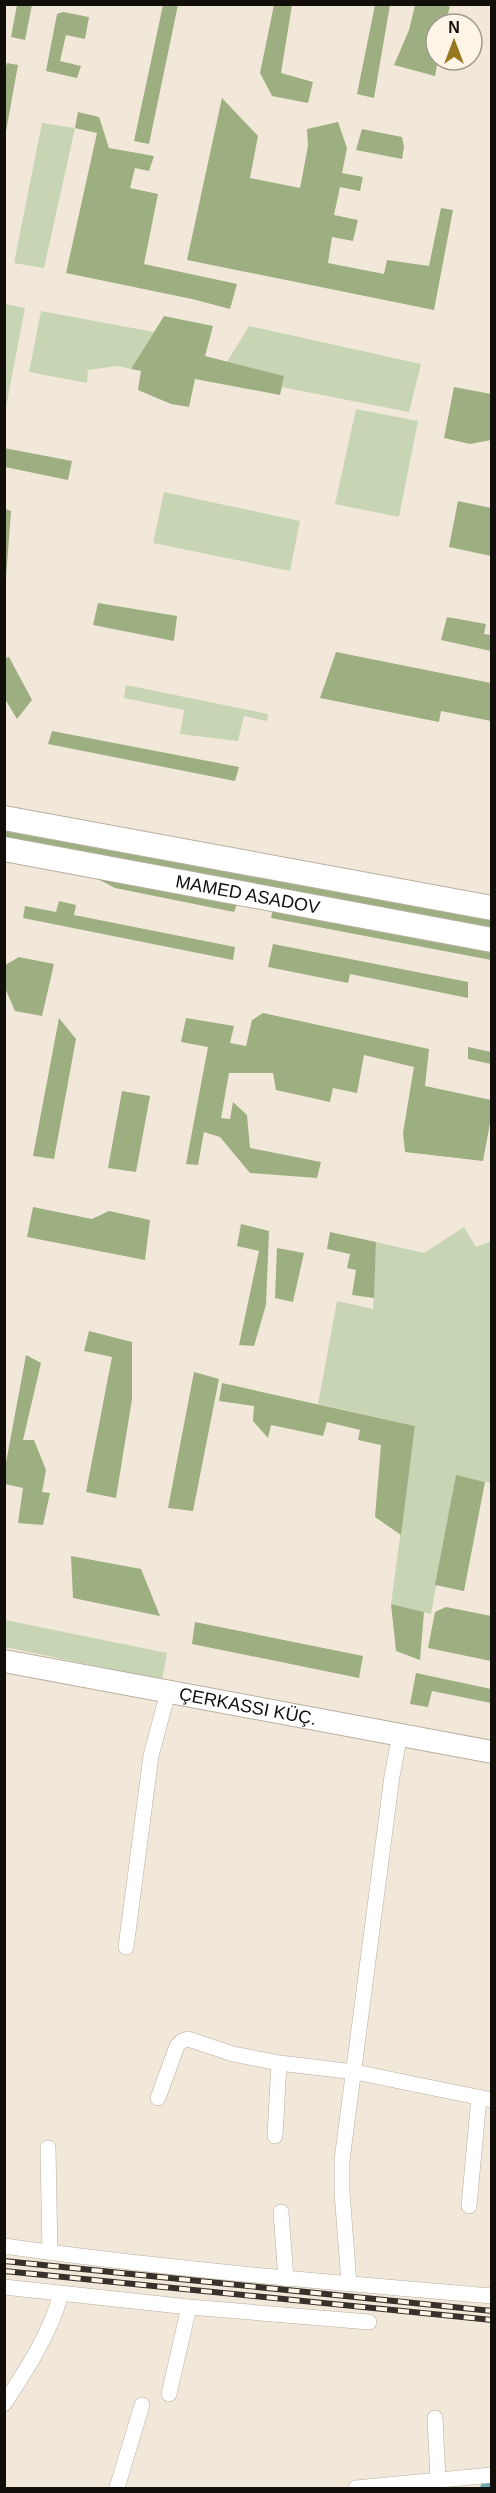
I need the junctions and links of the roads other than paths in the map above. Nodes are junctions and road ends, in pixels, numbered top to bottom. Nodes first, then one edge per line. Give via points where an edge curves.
1 (4, 818) edge
2 (4, 849) edge
3 (492, 908) edge
4 (492, 940) edge
5 (4, 1660) edge
6 (168, 1692) junction
7 (400, 1734) junction
8 (492, 1752) edge
9 (126, 1947) dead end
10 (279, 2063) junction
11 (355, 2072) junction
12 (158, 2097) dead end
13 (485, 2099) edge
14 (275, 2136) dead end
15 (48, 2148) dead end
16 (469, 2206) dead end
17 (280, 2212) dead end
18 (4, 2246) edge
19 (50, 2253) junction
20 (286, 2279) junction
21 (349, 2283) junction
22 (4, 2287) edge
23 (61, 2294) junction
24 (492, 2296) edge
25 (189, 2307) junction
26 (369, 2322) dead end
27 (169, 2394) dead end
28 (4, 2404) edge
29 (142, 2405) dead end
30 (435, 2418) dead end
31 (492, 2475) edge
32 (438, 2480) junction
33 (117, 2488) edge
34 (356, 2488) edge

1 - 3 main road, MAMED ASADOV
2 - 4 main road, MAMED ASADOV
5 - 6 street
6 - 7 street
6 - 9 street via 151,1756
7 - 8 street
7 - 11 street
10 - 11 street
10 - 12 street via 233,2054 188,2039 177,2046
10 - 14 street
11 - 13 street
11 - 21 street via 342,2160
13 - 16 street
15 - 19 street
17 - 20 street
18 - 19 street
19 - 20 street
20 - 21 street
21 - 24 street
22 - 23 street
23 - 25 street
23 - 28 street via 32,2361
25 - 26 street
25 - 27 street
29 - 33 street
30 - 32 street
31 - 32 street
32 - 34 street

